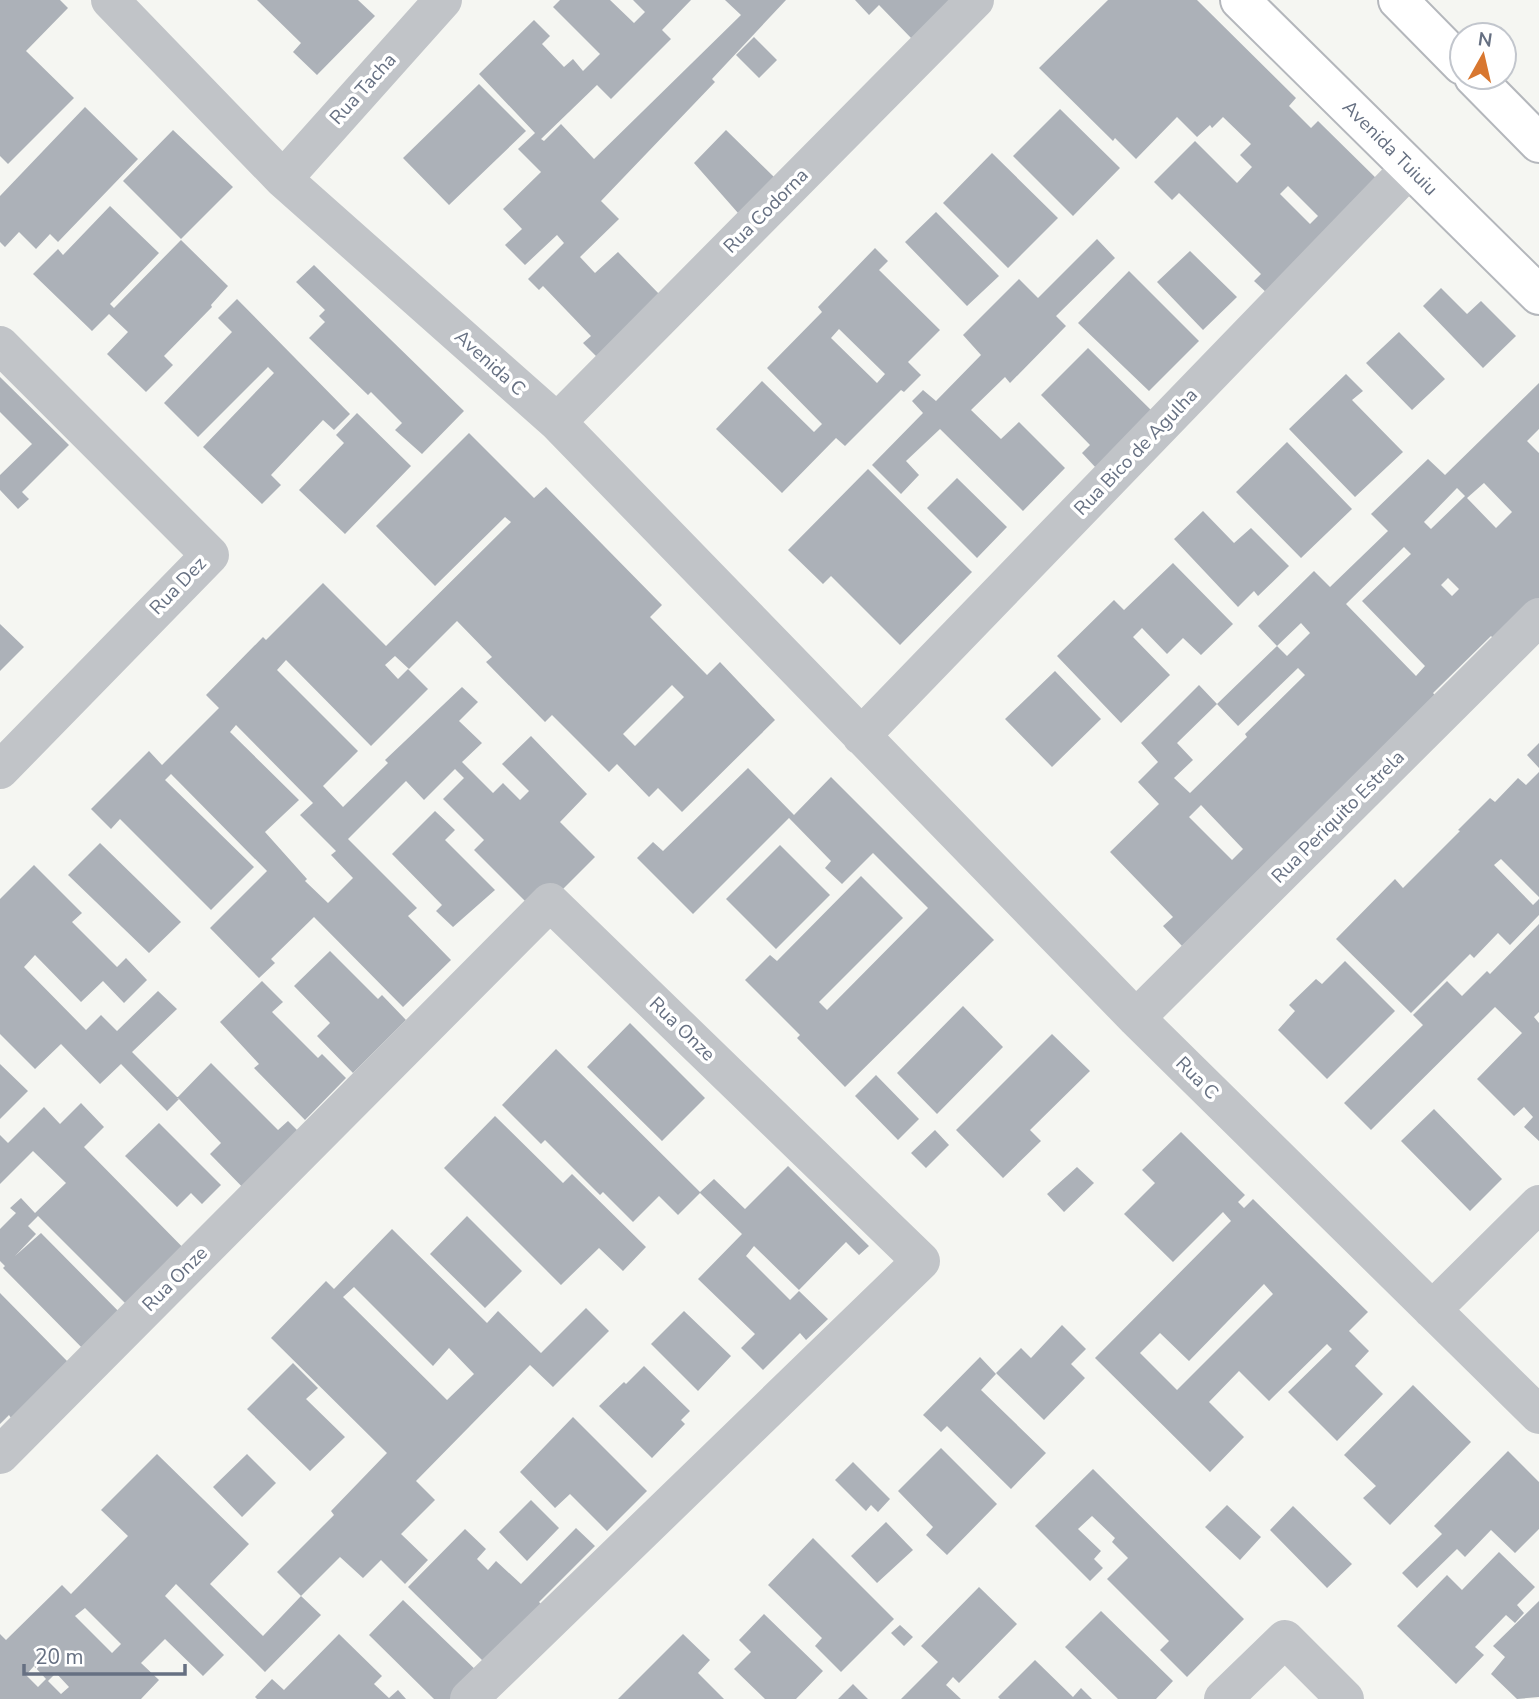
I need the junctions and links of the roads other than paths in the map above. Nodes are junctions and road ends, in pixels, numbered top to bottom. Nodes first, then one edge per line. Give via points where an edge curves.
1 (110, 0) edge
2 (443, 0) edge
3 (975, 0) edge
4 (1240, 0) edge
5 (1398, 0) edge
6 (1448, 51) edge
7 (1488, 91) edge
8 (1539, 143) edge
9 (1410, 168) junction
10 (283, 178) junction
11 (1539, 295) edge
12 (0, 345) edge
13 (557, 422) junction
14 (1539, 617) edge
15 (861, 736) junction
16 (0, 770) edge
17 (1136, 1018) junction
18 (1539, 1204) edge
19 (1432, 1310) junction
20 (1539, 1415) edge
21 (0, 1455) edge
22 (468, 1699) edge
23 (1223, 1699) edge
24 (1345, 1699) edge

1 - 10 street, Avenida C
2 - 10 street, Rua Tacha
3 - 13 street, Rua Codorna
4 - 9 main road, Avenida Tuiuiu
5 - 6 main road
7 - 8 main road
9 - 11 main road, Avenida Tuiuiu
9 - 15 street, Rua Bico de Agulha
10 - 13 street, Avenida C
12 - 16 street, Rua Dez via 210,555
13 - 15 street, Avenida C
14 - 17 street, Rua Periquito Estrela
15 - 17 street, Rua C
17 - 19 street, Rua C
18 - 19 street
19 - 20 street, Rua C
21 - 22 street, Rua Onze via 550,902 921,1261
23 - 24 street via 1285,1639

